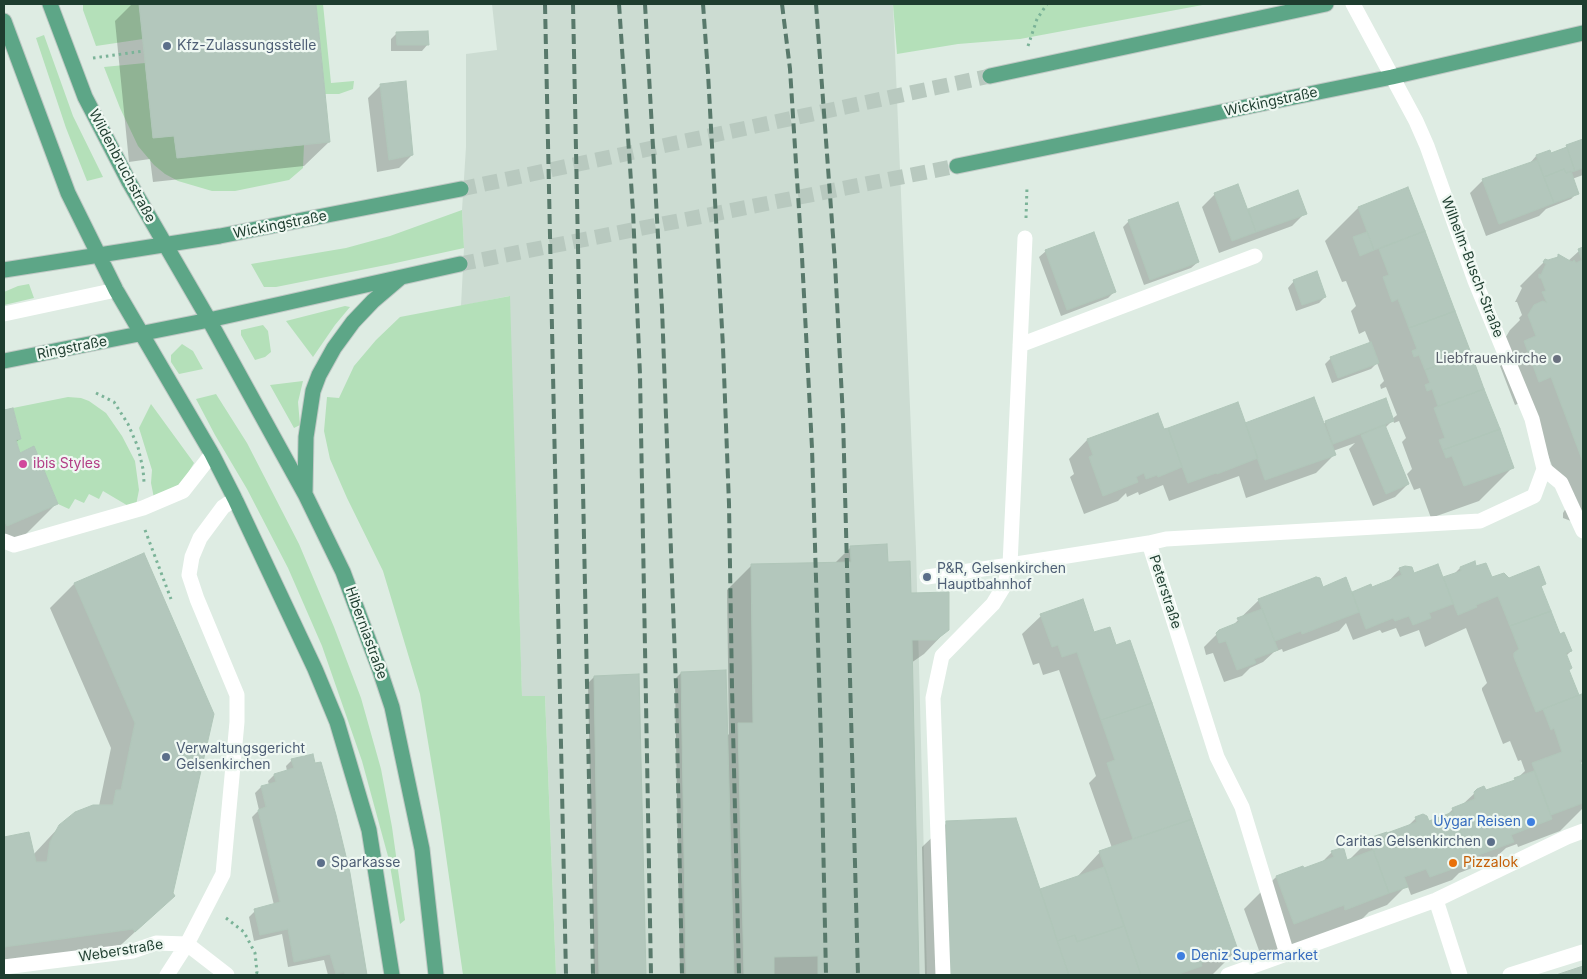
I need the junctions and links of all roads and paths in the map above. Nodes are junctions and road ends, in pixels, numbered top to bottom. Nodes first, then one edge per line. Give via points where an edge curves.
1 (50, 4) edge
2 (1047, 4) edge
3 (1326, 4) edge
4 (1353, 4) edge
5 (4, 21) edge
6 (1583, 33) edge
7 (144, 50) dead end
8 (92, 58) dead end
9 (1021, 70) junction
10 (990, 76) tunnel mouth
11 (1392, 76) junction
12 (957, 166) tunnel mouth
13 (1027, 187) dead end
14 (461, 189) tunnel mouth
15 (1025, 238) joint
16 (165, 244) junction
17 (97, 255) junction
18 (1255, 256) dead end
19 (460, 264) tunnel mouth
20 (4, 270) edge
21 (402, 276) junction
22 (116, 290) junction
23 (4, 314) edge
24 (209, 320) junction
25 (141, 334) junction
26 (1020, 345) junction
27 (4, 361) edge
28 (96, 393) dead end
29 (114, 402) dead end
30 (212, 454) junction
31 (1544, 469) junction
32 (306, 496) junction
33 (235, 498) junction
34 (1583, 531) edge
35 (4, 541) edge
36 (1149, 543) junction
37 (1010, 565) junction
38 (927, 577) dead end
39 (1583, 831) edge
40 (1436, 900) junction
41 (208, 904) junction
42 (188, 944) junction
43 (1583, 952) edge
44 (1287, 954) junction
45 (4, 968) edge
46 (167, 975) edge
47 (227, 975) edge
48 (256, 975) edge
49 (392, 975) edge
50 (436, 975) edge
51 (943, 975) edge
52 (1228, 975) edge
53 (1460, 975) edge
54 (1510, 975) edge

1 - 16 main road, Wildenbruchstraße via 86,97
2 - 9 path via 1037,19
3 - 9 main road
4 - 11 street, Wilhelm-Busch-Straße
5 - 17 main road via 68,193
6 - 11 main road, Wickingstraße
7 - 8 path
9 - 10 main road
11 - 12 main road, Wickingstraße
11 - 31 street, Wilhelm-Busch-Straße via 1428,146 1475,281 1532,419
13 - 15 path
14 - 16 main road, Wickingstraße via 244,232
15 - 26 street
16 - 17 main road, Wickingstraße
16 - 24 main road, Wildenbruchstraße
17 - 20 main road
17 - 22 main road
18 - 26 street
19 - 21 main road
21 - 24 main road
21 - 32 main road via 354,322 319,375 313,391 306,437
22 - 23 street
22 - 25 main road
24 - 25 main road
24 - 32 main road, Hiberniastraße
25 - 27 main road, Ringstraße
25 - 30 main road
26 - 37 street
28 - 29 path
30 - 33 main road
30 - 35 street via 183,491 143,508 14,544
31 - 34 street via 1561,484
31 - 36 street, Peterstraße via 1534,496 1480,521 1166,539
32 - 50 main road, Hiberniastraße via 343,572 392,708 422,849
33 - 41 street via 223,507 200,538 189,575 237,695 223,874
33 - 49 main road via 337,722 369,830
36 - 37 street
36 - 44 street, Peterstraße via 1217,757 1242,807
37 - 38 street
37 - 51 street via 1004,586 993,604 942,656 933,698
39 - 40 street
40 - 44 street
40 - 53 street
41 - 42 street
41 - 48 path via 244,932 255,953
42 - 45 street, Weberstraße via 156,943 133,951
42 - 46 street
42 - 47 street
43 - 54 street
44 - 52 street

